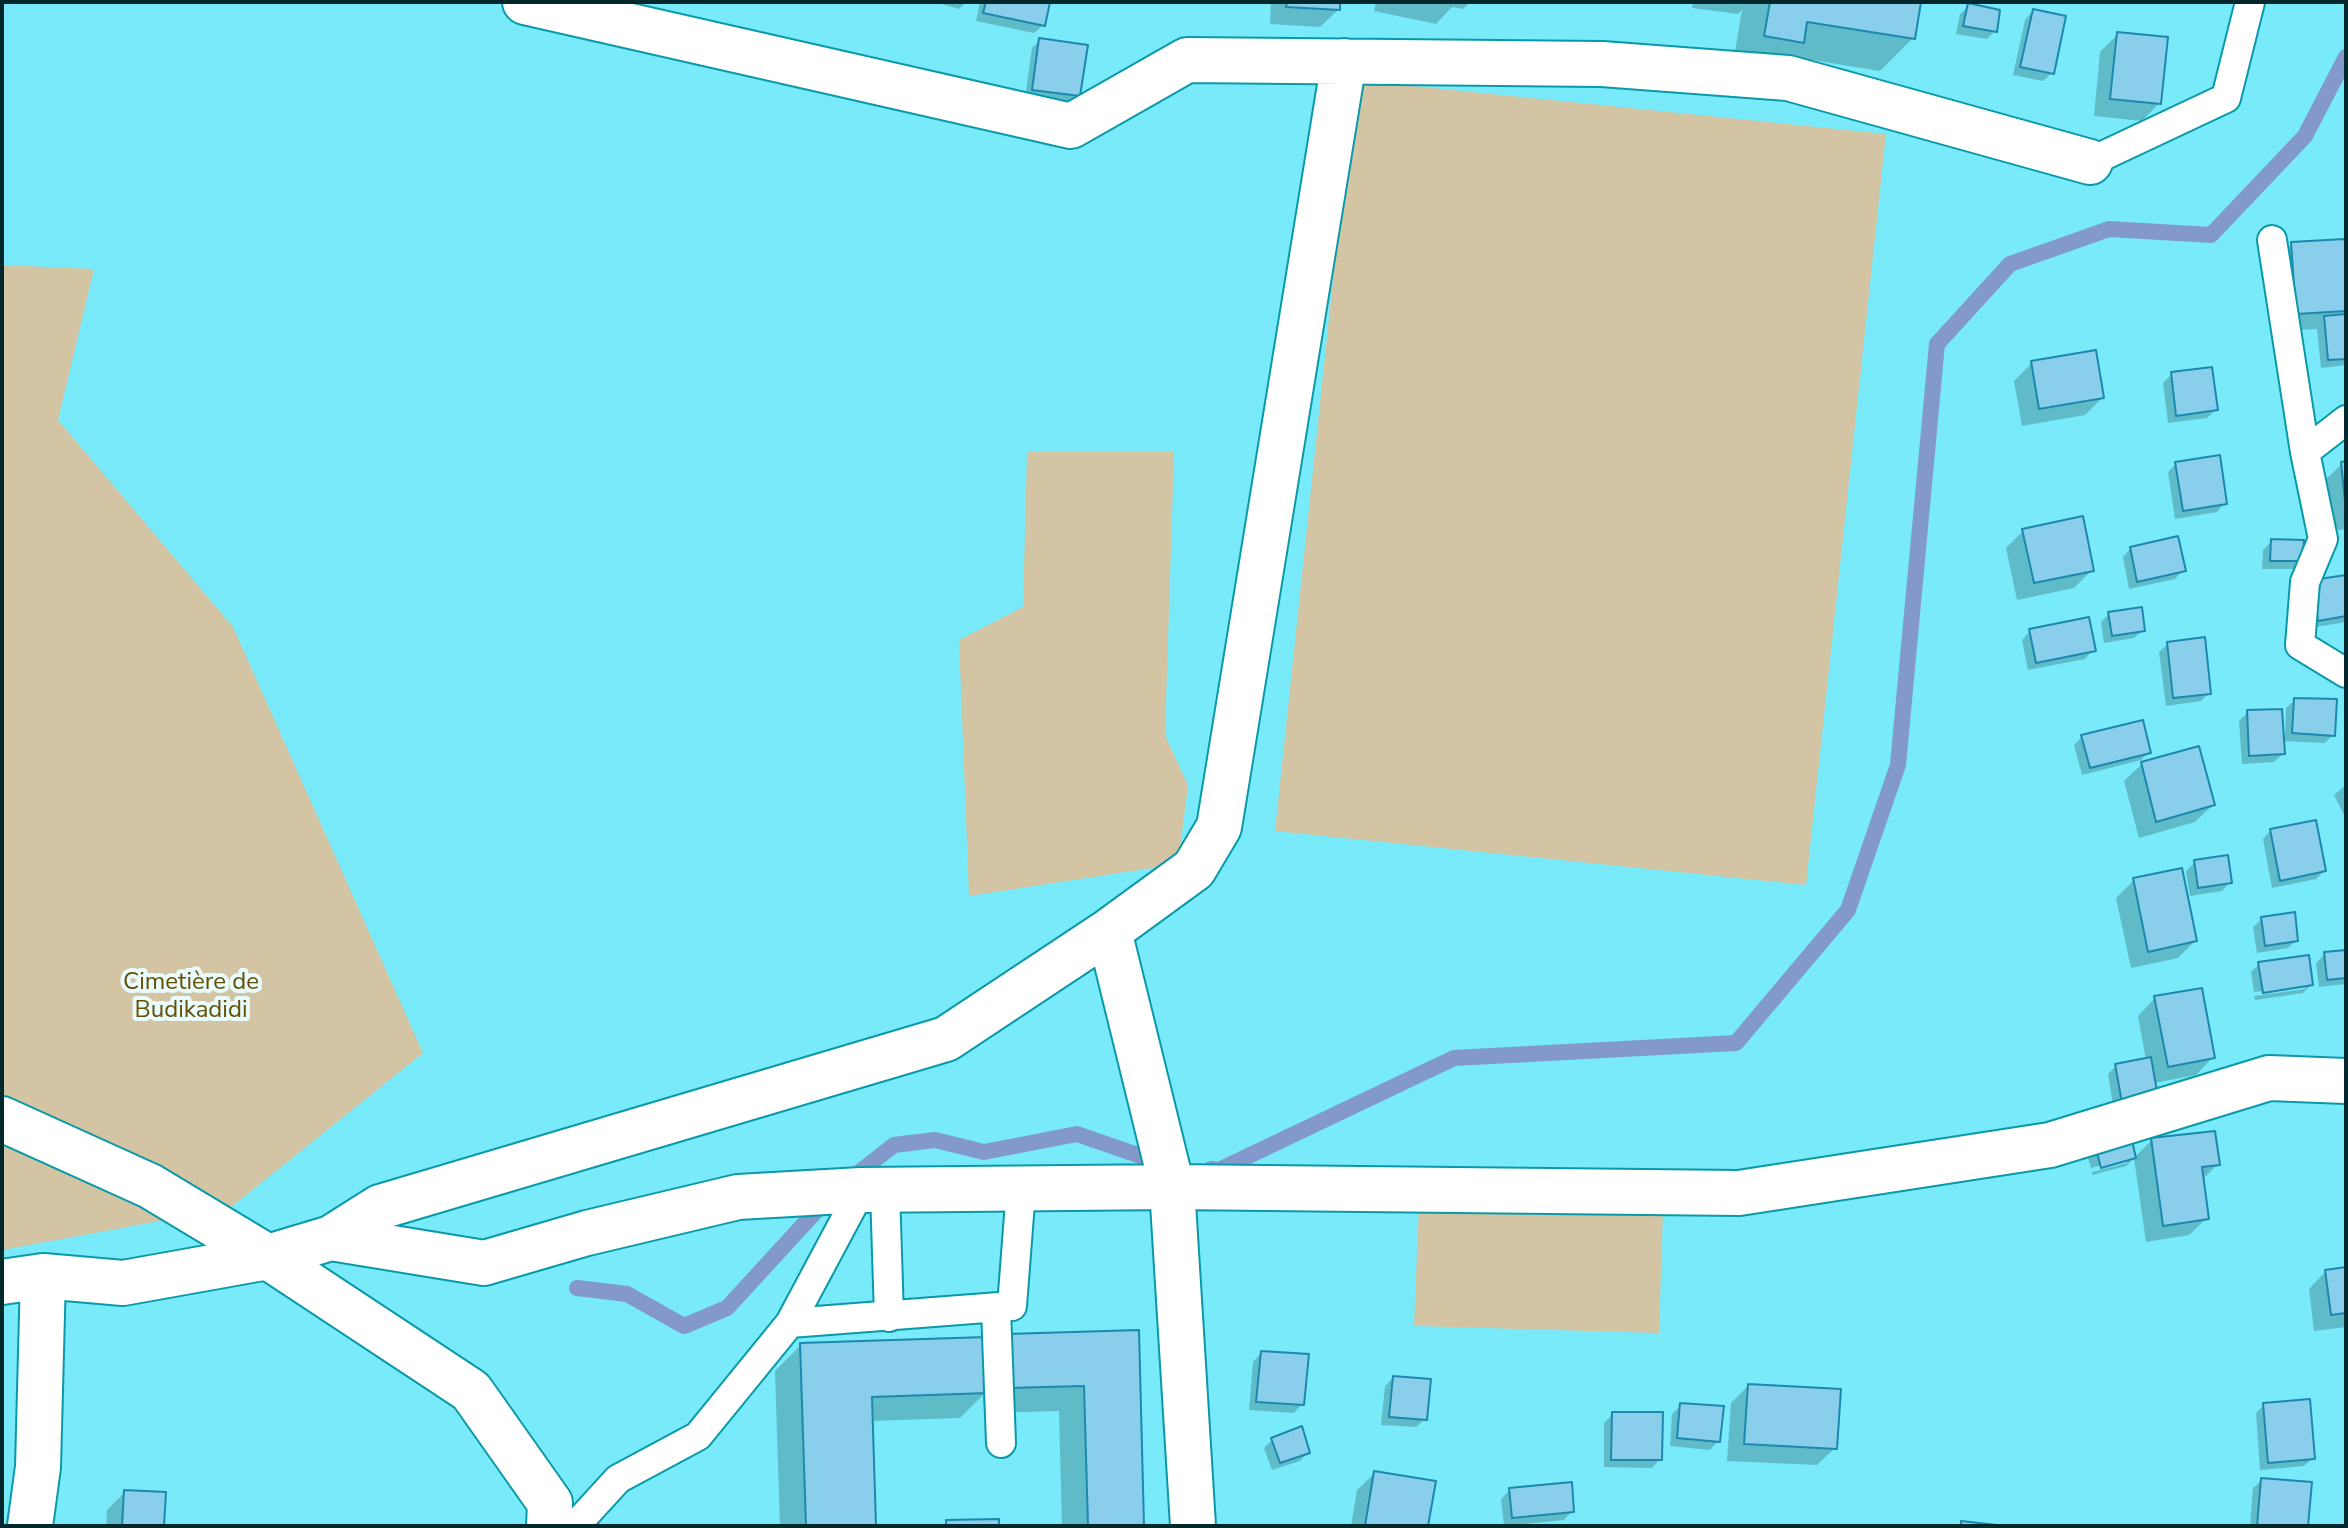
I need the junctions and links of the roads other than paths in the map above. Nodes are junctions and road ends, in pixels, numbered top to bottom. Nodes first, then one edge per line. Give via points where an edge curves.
1 (525, 2) edge
2 (2250, 2) edge
3 (1344, 61) junction
4 (2090, 162) joint
5 (2272, 240) dead end
6 (2346, 420) edge
7 (2305, 452) junction
8 (2346, 673) edge
9 (1109, 931) junction
10 (2346, 1081) edge
11 (2, 1119) edge
12 (1172, 1187) junction
13 (1021, 1189) junction
14 (873, 1190) junction
15 (331, 1238) junction
16 (268, 1257) junction
17 (22, 1279) edge
18 (996, 1309) junction
19 (889, 1317) junction
20 (790, 1323) junction
21 (1001, 1443) dead end
22 (30, 1526) edge
23 (549, 1526) edge
24 (575, 1526) edge
25 (1193, 1526) edge

1 - 3 street via 1071,126 1187,60
2 - 4 lane via 2226,98
3 - 4 street via 1602,64 1788,78
3 - 9 street via 1219,827 1194,869
5 - 7 lane
6 - 7 lane
7 - 8 lane via 2323,539 2305,582 2300,645
9 - 12 street
9 - 15 street via 946,1039 380,1207
10 - 12 street via 2269,1078 2050,1145 1739,1193
11 - 16 street via 150,1186
12 - 13 street
12 - 25 street
13 - 14 street
13 - 18 lane via 1012,1306
14 - 15 street via 738,1197 484,1263
14 - 19 lane
14 - 20 lane
15 - 16 street
16 - 17 street via 123,1283
16 - 23 street via 471,1391 550,1503
17 - 22 street via 38,1467
18 - 19 lane
18 - 21 lane
19 - 20 lane
20 - 24 lane via 698,1436 618,1479

